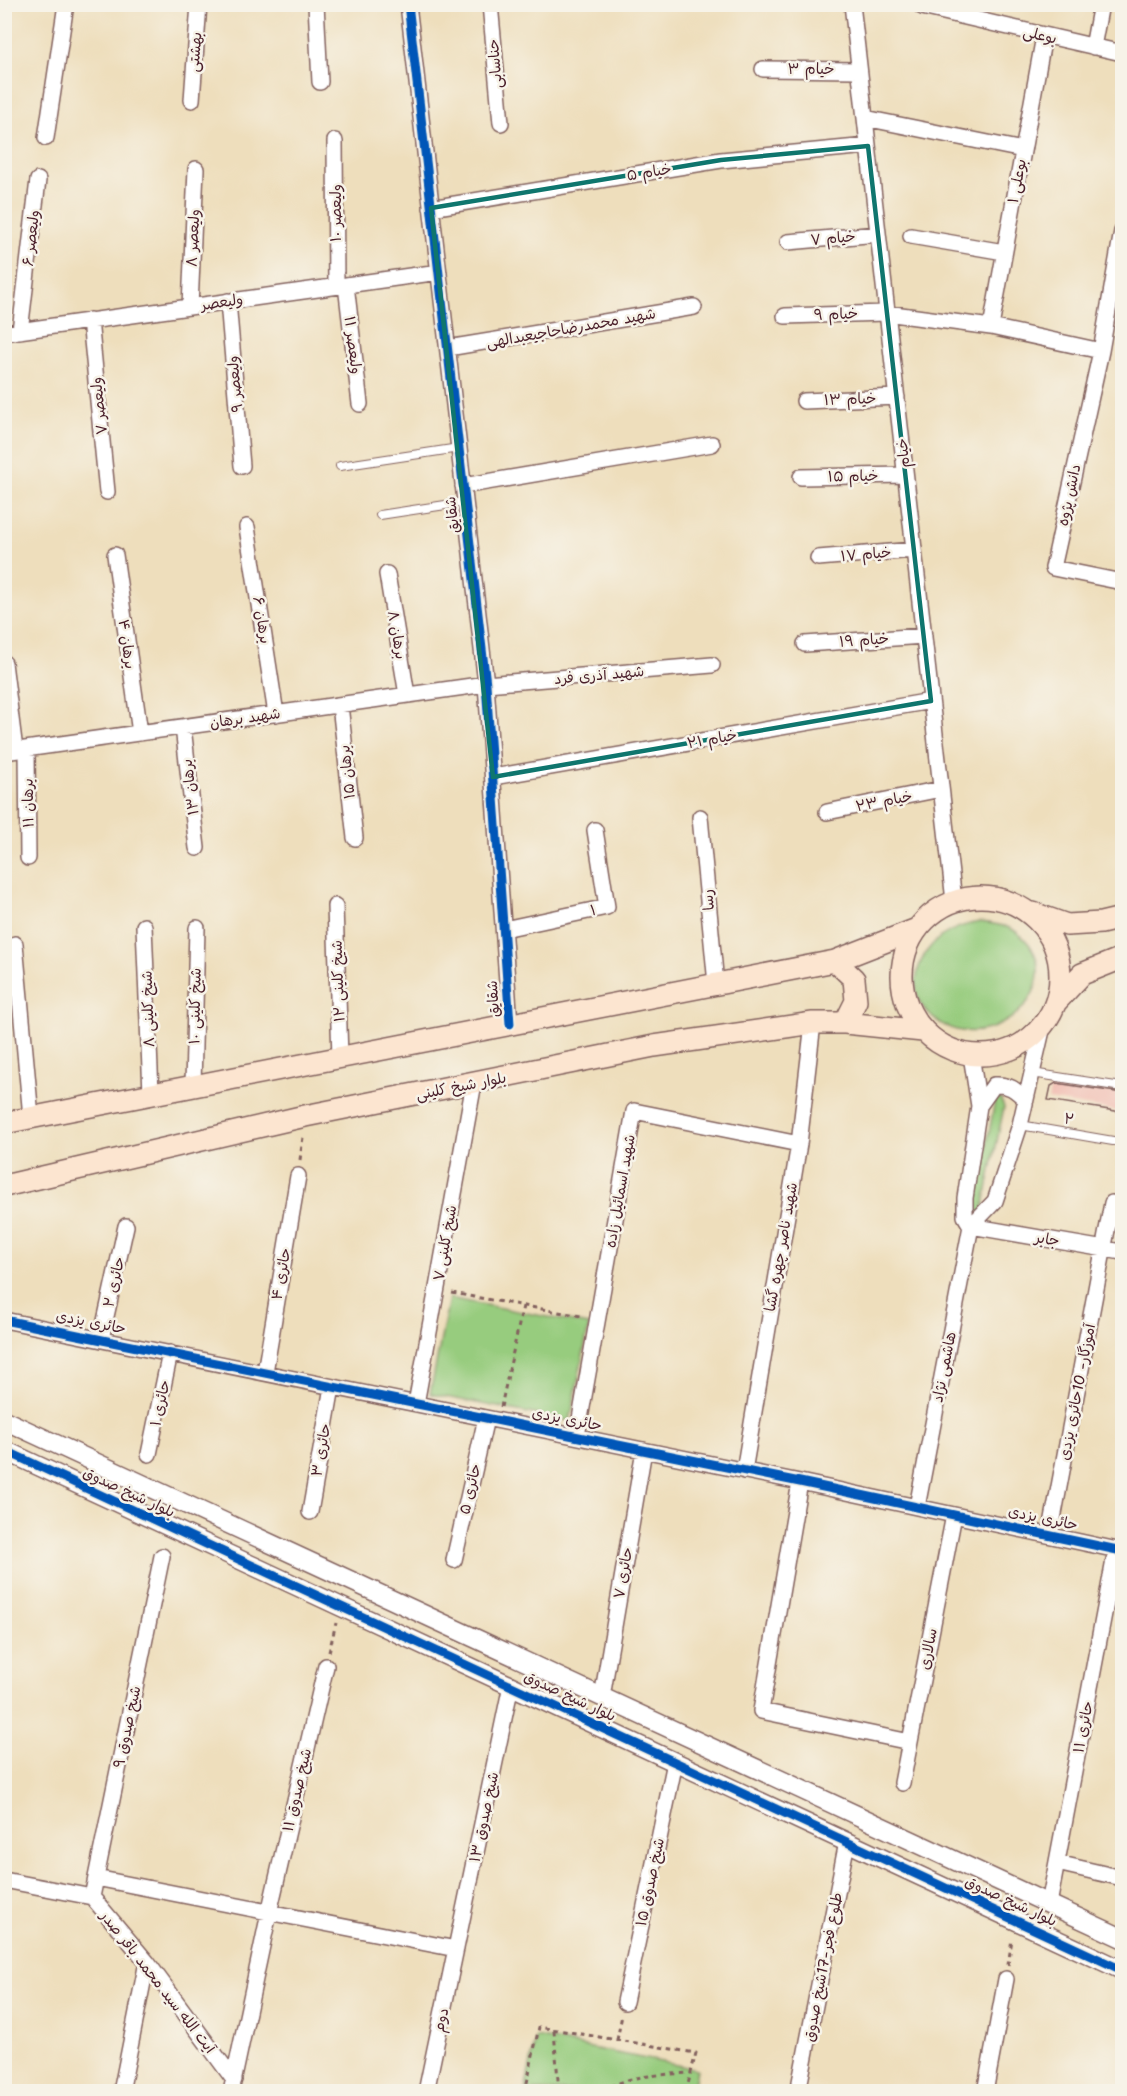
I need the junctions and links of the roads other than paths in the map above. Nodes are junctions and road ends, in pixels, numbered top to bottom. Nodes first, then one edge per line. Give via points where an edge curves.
1 (66, 4) edge
2 (199, 4) edge
3 (316, 4) edge
4 (408, 4) edge
5 (490, 4) edge
6 (852, 4) edge
7 (1101, 4) edge
8 (922, 7) dead end
9 (1044, 36) junction
10 (1093, 47) junction
11 (1122, 53) edge
12 (763, 69) dead end
13 (859, 70) junction
14 (320, 82) dead end
15 (192, 100) dead end
16 (865, 118) junction
17 (501, 123) dead end
18 (46, 138) dead end
19 (335, 141) dead end
20 (868, 146) junction
21 (1023, 150) junction
22 (196, 168) dead end
23 (38, 180) dead end
24 (432, 208) junction
25 (1122, 231) edge
26 (878, 234) junction
27 (911, 236) dead end
28 (788, 242) dead end
29 (1004, 252) junction
30 (439, 272) junction
31 (341, 286) junction
32 (228, 301) junction
33 (190, 307) junction
34 (694, 307) dead end
35 (886, 313) junction
36 (785, 316) dead end
37 (90, 320) junction
38 (991, 327) junction
39 (12, 332) edge
40 (448, 348) junction
41 (1101, 351) junction
42 (897, 398) junction
43 (804, 401) dead end
44 (360, 404) dead end
45 (712, 444) dead end
46 (459, 448) junction
47 (242, 466) dead end
48 (340, 466) dead end
49 (905, 475) junction
50 (801, 477) dead end
51 (463, 486) junction
52 (107, 492) dead end
53 (465, 502) junction
54 (380, 515) dead end
55 (248, 527) dead end
56 (914, 550) junction
57 (115, 555) dead end
58 (818, 558) dead end
59 (387, 574) dead end
60 (1122, 582) edge
61 (924, 636) junction
62 (805, 644) dead end
63 (4, 663) edge
64 (712, 665) dead end
65 (486, 684) junction
66 (407, 695) junction
67 (931, 701) junction
68 (340, 705) junction
69 (276, 714) junction
70 (183, 727) junction
71 (140, 733) junction
72 (16, 750) edge
73 (493, 777) junction
74 (941, 789) junction
75 (827, 812) dead end
76 (700, 817) dead end
77 (595, 830) dead end
78 (355, 838) dead end
79 (197, 848) dead end
80 (28, 858) dead end
81 (954, 901) junction
82 (335, 906) dead end
83 (1027, 911) junction
84 (1122, 918) edge
85 (144, 926) dead end
86 (197, 928) dead end
87 (917, 928) junction
88 (504, 929) junction
89 (15, 944) dead end
90 (1122, 958) edge
91 (835, 961) junction
92 (716, 984) junction
93 (1056, 1003) junction
94 (813, 1023) junction
95 (845, 1023) junction
96 (510, 1024) junction
97 (1043, 1026) junction
98 (923, 1031) junction
99 (971, 1055) junction
100 (340, 1057) junction
101 (1032, 1073) junction
102 (474, 1083) junction
103 (194, 1085) junction
104 (1122, 1087) edge
105 (151, 1093) junction
106 (1026, 1100) junction
107 (979, 1106) junction
108 (31, 1117) junction
109 (4, 1123) edge
110 (1020, 1125) junction
111 (1113, 1140) dead end
112 (799, 1144) junction
113 (298, 1176) road end
114 (4, 1186) edge
115 (1112, 1203) dead end
116 (126, 1226) dead end
117 (971, 1226) junction
118 (1104, 1248) junction
119 (1122, 1252) edge
120 (4, 1320) edge
121 (101, 1339) junction
122 (170, 1353) junction
123 (265, 1372) junction
124 (332, 1387) junction
125 (416, 1404) junction
126 (492, 1419) junction
127 (4, 1420) edge
128 (577, 1436) junction
129 (4, 1450) edge
130 (644, 1450) junction
131 (149, 1454) dead end
132 (744, 1471) junction
133 (800, 1482) junction
134 (917, 1507) junction
135 (310, 1512) dead end
136 (954, 1515) junction
137 (1050, 1535) junction
138 (1119, 1550) edge
139 (162, 1556) dead end
140 (453, 1560) dead end
141 (326, 1666) road end
142 (511, 1685) junction
143 (602, 1697) junction
144 (910, 1742) junction
145 (675, 1762) junction
146 (902, 1784) dead end
147 (847, 1842) junction
148 (1057, 1863) junction
149 (96, 1878) junction
150 (1122, 1878) edge
151 (4, 1880) edge
152 (92, 1898) junction
153 (1049, 1904) junction
154 (269, 1913) junction
155 (1122, 1938) edge
156 (456, 1949) junction
157 (147, 1962) junction
158 (1122, 1970) edge
159 (1006, 1979) road end
160 (625, 2002) road end
161 (233, 2086) edge
162 (121, 2091) edge
163 (426, 2091) edge
164 (798, 2091) edge
165 (985, 2091) edge

1 - 18 street
2 - 15 street, بهشتی
3 - 14 street
4 - 24 street, شقایق
5 - 17 street, حناسابی
6 - 13 street, خیام
7 - 10 street
8 - 9 street, بوعلی
9 - 10 street, بوعلی
9 - 21 street, ۱ بوعلی
10 - 11 street, بوعلی
12 - 13 street, خیام ۳
13 - 16 street, خیام
16 - 20 street, خیام
16 - 21 street
19 - 31 street, ولیعصر ۱۰
20 - 24 street, خیام ۵ via 721,160
20 - 26 street, خیام
21 - 29 street, ۱ بوعلی
22 - 33 street, ولیعصر ۸
23 - 39 street, ولیعصر ۶
24 - 30 street, شقایق
25 - 41 street
26 - 28 street, خیام ۷
26 - 35 street, خیام
27 - 29 street
29 - 38 street, ۱ بوعلی
30 - 31 street, ولیعصر
30 - 40 street, شقایق
31 - 32 street, ولیعصر
31 - 44 street, ولیعصر ۱۱
32 - 33 street, ولیعصر
32 - 47 street, ولیعصر ۹
33 - 37 street, ولیعصر
34 - 40 street, شهید محمدرضاحاجیعبدالهی
35 - 36 street, خیام ۹
35 - 38 street, خیام ۹
35 - 42 street, خیام
37 - 39 street, ولیعصر
37 - 52 street, ولیعصر ۷
38 - 41 street, خیام ۹
40 - 46 street, شقایق
41 - 60 street, دانش پژوه via 1053,568
42 - 43 street, خیام ۱۳
42 - 49 street, خیام
45 - 51 street, شقایق
46 - 48 lane
46 - 51 street, شقایق
49 - 50 street, خیام ۱۵
49 - 56 street, خیام
51 - 53 street, شقایق
53 - 54 lane
53 - 65 street, شقایق
55 - 69 street, برهان ۶
56 - 58 street, خیام ۱۷
56 - 61 street, خیام
57 - 71 street, برهان ۴
59 - 66 street, برهان ۸
61 - 62 street, خیام ۱۹
61 - 67 street, خیام
63 - 72 street, برهان ۱۱
64 - 65 street, شهید آذری فرد
65 - 66 street, شهید برهان
65 - 73 street, شقایق
66 - 68 street, شهید برهان
67 - 73 street, خیام ۲۱
67 - 74 street, خیام
68 - 69 street, شهید برهان
68 - 78 street, برهان ۱۵
69 - 70 street, شهید برهان
70 - 71 street, شهید برهان
70 - 79 street, برهان ۱۳
71 - 72 street, شهید برهان
72 - 80 street, برهان ۱۱
73 - 88 street, شقایق
74 - 75 street, خیام ۲۳
74 - 81 street, خیام
76 - 92 street, رسا
77 - 88 street, ۱ via 608,906
81 - 83 main road via 987,897
81 - 87 main road
82 - 100 street, شیخ کلینی ۱۲
83 - 84 main road via 1067,925
83 - 93 main road via 1045,928 1057,952 1060,977
85 - 105 street, شیخ کلینی ۸
86 - 103 street, شیخ کلینی ۱۰
87 - 91 main road
87 - 98 main road via 906,949 902,978 907,1006
88 - 96 street, شقایق
89 - 108 street
90 - 93 main road via 1082,974
91 - 92 main road
91 - 95 main road via 854,979 856,1001
92 - 96 main road
93 - 97 main road
94 - 95 main road, بلوار شیخ کلینی
94 - 102 main road, بلوار شیخ کلینی via 654,1046
94 - 112 street, شهید ناصر چهره گشا
95 - 98 main road, بلوار شیخ کلینی
96 - 100 main road
97 - 99 main road via 1023,1043 998,1054
97 - 101 street
98 - 99 main road via 945,1047
99 - 107 street
100 - 103 main road
101 - 104 lane
101 - 106 street
102 - 114 main road, بلوار شیخ کلینی via 305,1116
102 - 125 street, شیخ کلینی ۷
103 - 105 main road
105 - 108 main road
106 - 107 street via 1007,1084 994,1085
106 - 110 street
107 - 117 street via 965,1198 965,1216
108 - 109 main road
110 - 111 lane, ۲
110 - 117 street via 995,1201
112 - 128 street, شهید اسمائیل زاده via 634,1111
112 - 132 street, شهید ناصر چهره گشا
113 - 123 street, حائری ۴
115 - 118 street, آموزگار- 10حائری یزدی
116 - 121 street, حائری ۲
117 - 118 street, جابر
117 - 134 street, هاشمی نژاد
118 - 119 street, جابر
118 - 137 street, آموزگار- 10حائری یزدی
120 - 121 street, حائری یزدی
121 - 122 street, حائری یزدی
122 - 123 street, حائری یزدی
122 - 131 street, حائری ۱
123 - 124 street, حائری یزدی
124 - 125 street, حائری یزدی
124 - 135 street, حائری ۳
125 - 126 street, حائری یزدی
126 - 128 street, حائری یزدی
126 - 140 street, حائری ۵
127 - 143 street, بلوار شیخ صدوق
128 - 130 street, حائری یزدی
129 - 142 street, بلوار شیخ صدوق
130 - 132 street, حائری یزدی
130 - 143 street, حائری ۷
132 - 133 street, حائری یزدی
133 - 134 street, حائری یزدی
133 - 144 street via 761,1711
134 - 136 street, حائری یزدی
136 - 137 street, حائری یزدی
136 - 144 street, سالاری
137 - 138 street, حائری یزدی
138 - 148 street, حائری ۱۱
139 - 149 street, شیخ صدوق ۹
141 - 154 street, شیخ صدوق ۱۱
142 - 145 street, بلوار شیخ صدوق
142 - 156 street, شیخ صدوق ۱۳
143 - 153 street, بلوار شیخ صدوق
144 - 146 street, سالاری
145 - 147 street, بلوار شیخ صدوق
145 - 160 street, شیخ صدوق ۱۵
147 - 158 street, بلوار شیخ صدوق
147 - 164 street, طلوع فجر-17شیخ صدوق
148 - 150 street
148 - 153 street, حائری ۱۱
149 - 152 street, شیخ صدوق ۹
149 - 154 street
151 - 152 street, آیت الله سید محمد باقر صدر
152 - 157 street, آیت الله سید محمد باقر صدر
153 - 155 street, بلوار شیخ صدوق
154 - 156 street
154 - 161 street, شیخ صدوق ۱۱
156 - 163 street, دوم
157 - 161 street, آیت الله سید محمد باقر صدر
157 - 162 street
159 - 165 street

